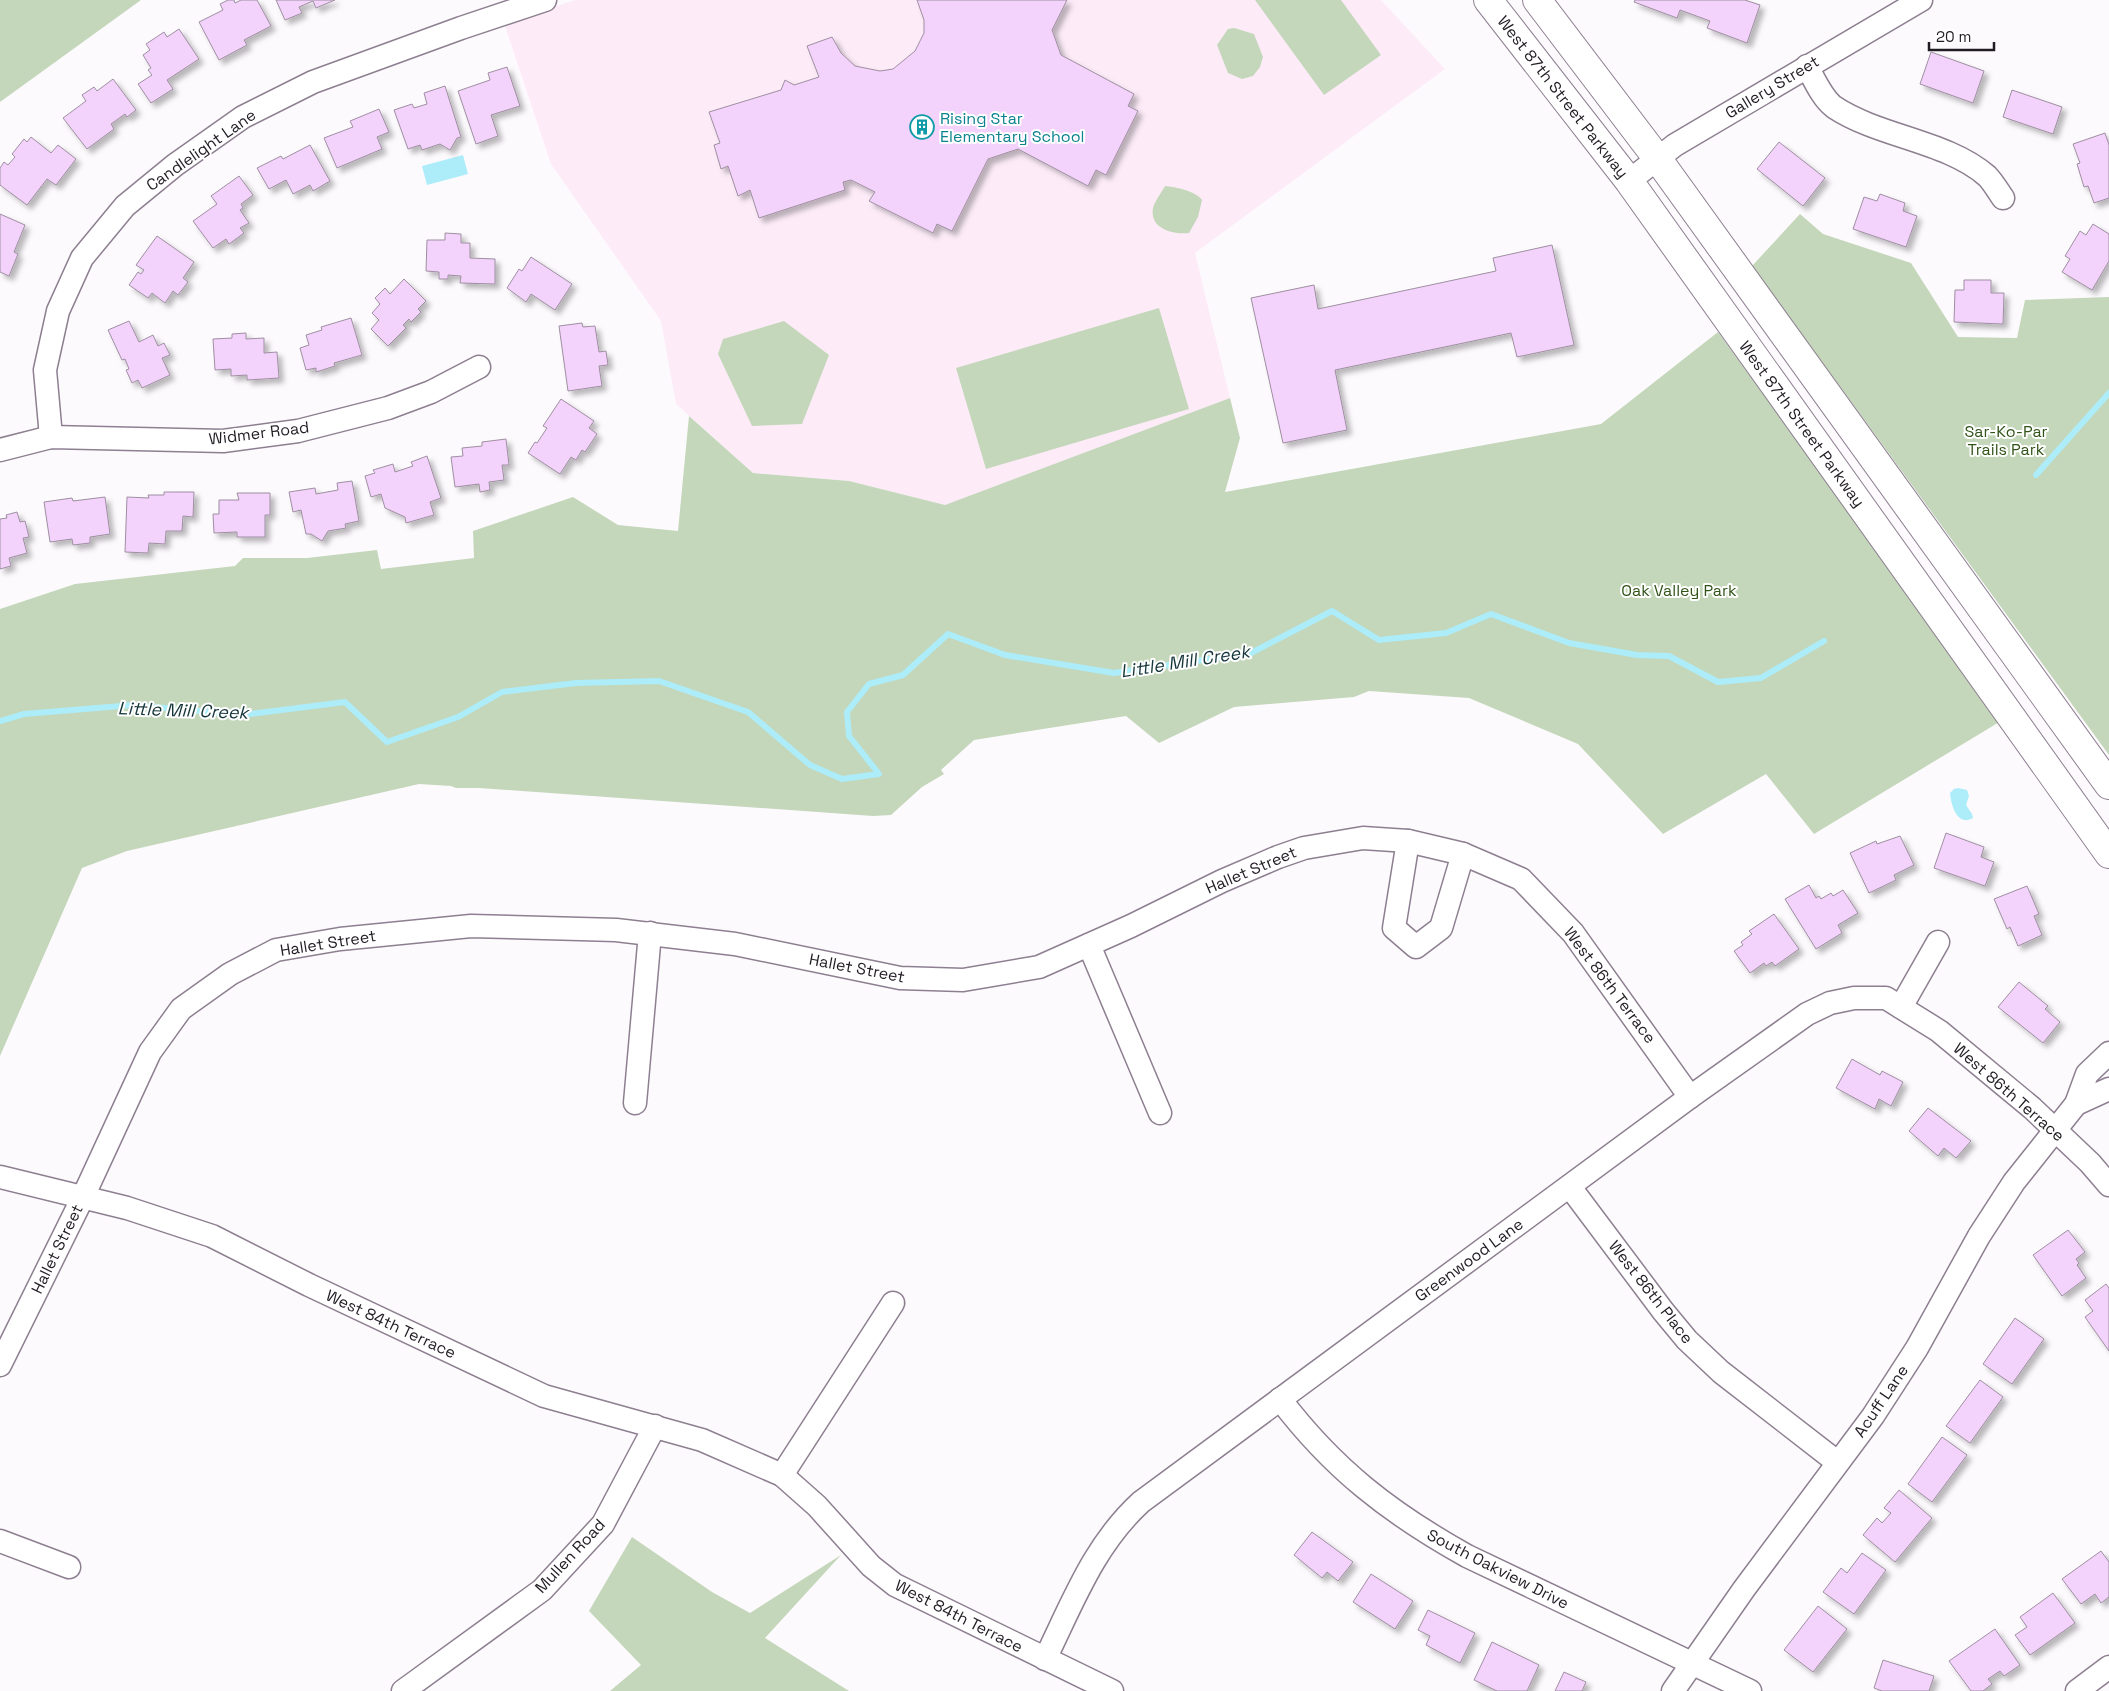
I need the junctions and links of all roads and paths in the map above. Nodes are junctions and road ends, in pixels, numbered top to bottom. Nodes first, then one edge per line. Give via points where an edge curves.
1 (545, 0) edge
2 (1488, 0) edge
3 (1537, 0) edge
4 (1921, 0) edge
5 (1807, 66) junction
6 (1657, 158) junction
7 (1629, 181) junction
8 (2003, 198) dead end
9 (479, 367) dead end
10 (51, 437) junction
11 (0, 450) edge
12 (2109, 785) edge
13 (1408, 841) junction
14 (1463, 854) junction
15 (2109, 854) edge
16 (650, 933) junction
17 (1938, 942) dead end
18 (1089, 945) junction
19 (1902, 1007) junction
20 (2109, 1053) edge
21 (2109, 1089) edge
22 (1690, 1097) junction
23 (635, 1103) dead end
24 (2076, 1104) junction
25 (1160, 1113) dead end
26 (2054, 1129) junction
27 (0, 1177) edge
28 (2109, 1185) edge
29 (1570, 1187) junction
30 (83, 1197) junction
31 (893, 1303) dead end
32 (0, 1365) edge
33 (1280, 1398) junction
34 (654, 1426) junction
35 (1837, 1462) junction
36 (782, 1474) junction
37 (0, 1541) edge
38 (69, 1568) dead end
39 (1045, 1658) junction
40 (1692, 1664) junction
41 (2109, 1667) edge
42 (403, 1691) edge
43 (1112, 1691) edge
44 (1673, 1691) edge
45 (1750, 1691) edge
46 (2077, 1691) edge

1 - 10 street, Candlelight Lane via 312,82 243,117 175,165 125,206 82,258 58,311 45,370
2 - 7 main road, West 87th Street Parkway
3 - 6 main road
4 - 5 street, Gallery Street
5 - 6 street, Gallery Street
5 - 8 street via 1818,88 1833,106 1873,126 1962,159 1988,177
6 - 7 street, Gallery Street
6 - 12 main road
7 - 15 main road, West 87th Street Parkway
9 - 10 street, Widmer Road via 430,392 388,408 298,431 223,441
10 - 11 street, Widmer Road
13 - 14 street, West 86th Terrace
13 - 14 street via 1394,928 1416,947 1441,928
13 - 18 street, Hallet Street via 1363,838 1304,848 1222,881
14 - 22 street, West 86th Terrace via 1521,879 1574,933
16 - 18 street, Hallet Street via 735,944 900,978 963,980 1039,967
16 - 23 street
16 - 30 street, Hallet Street via 471,926 340,939 276,950 230,974 181,1009 150,1052
17 - 19 street
18 - 25 street
19 - 22 street, Greenwood Lane via 1886,998 1854,998 1830,1003 1807,1014
19 - 26 street, West 86th Terrace via 1938,1031
20 - 24 street, Acuff Lane via 2087,1074
21 - 24 street, Acuff Lane
22 - 29 street, Greenwood Lane
24 - 26 street, Acuff Lane
26 - 28 street, West 86th Terrace
26 - 35 street, Acuff Lane via 1994,1212 1917,1348 1873,1416
27 - 30 street, West 84th Terrace
29 - 33 street, Greenwood Lane
29 - 35 street, West 86th Place via 1687,1340 1722,1372
30 - 32 street, Hallet Street
30 - 34 street, West 84th Terrace via 212,1236 544,1396
31 - 36 street
33 - 39 street, Greenwood Lane via 1126,1516 1097,1554
33 - 40 street, South Oakview Drive via 1298,1422 1350,1476 1424,1532 1467,1556
34 - 36 street, West 84th Terrace via 702,1440
34 - 42 street, Mullen Road via 603,1524 542,1590
35 - 40 street, Acuff Lane
36 - 39 street, West 84th Terrace via 817,1506 871,1566 895,1585
37 - 38 street
39 - 43 street, West 84th Terrace
40 - 44 street, Acuff Lane
40 - 45 street, South Oakview Drive
41 - 46 street

